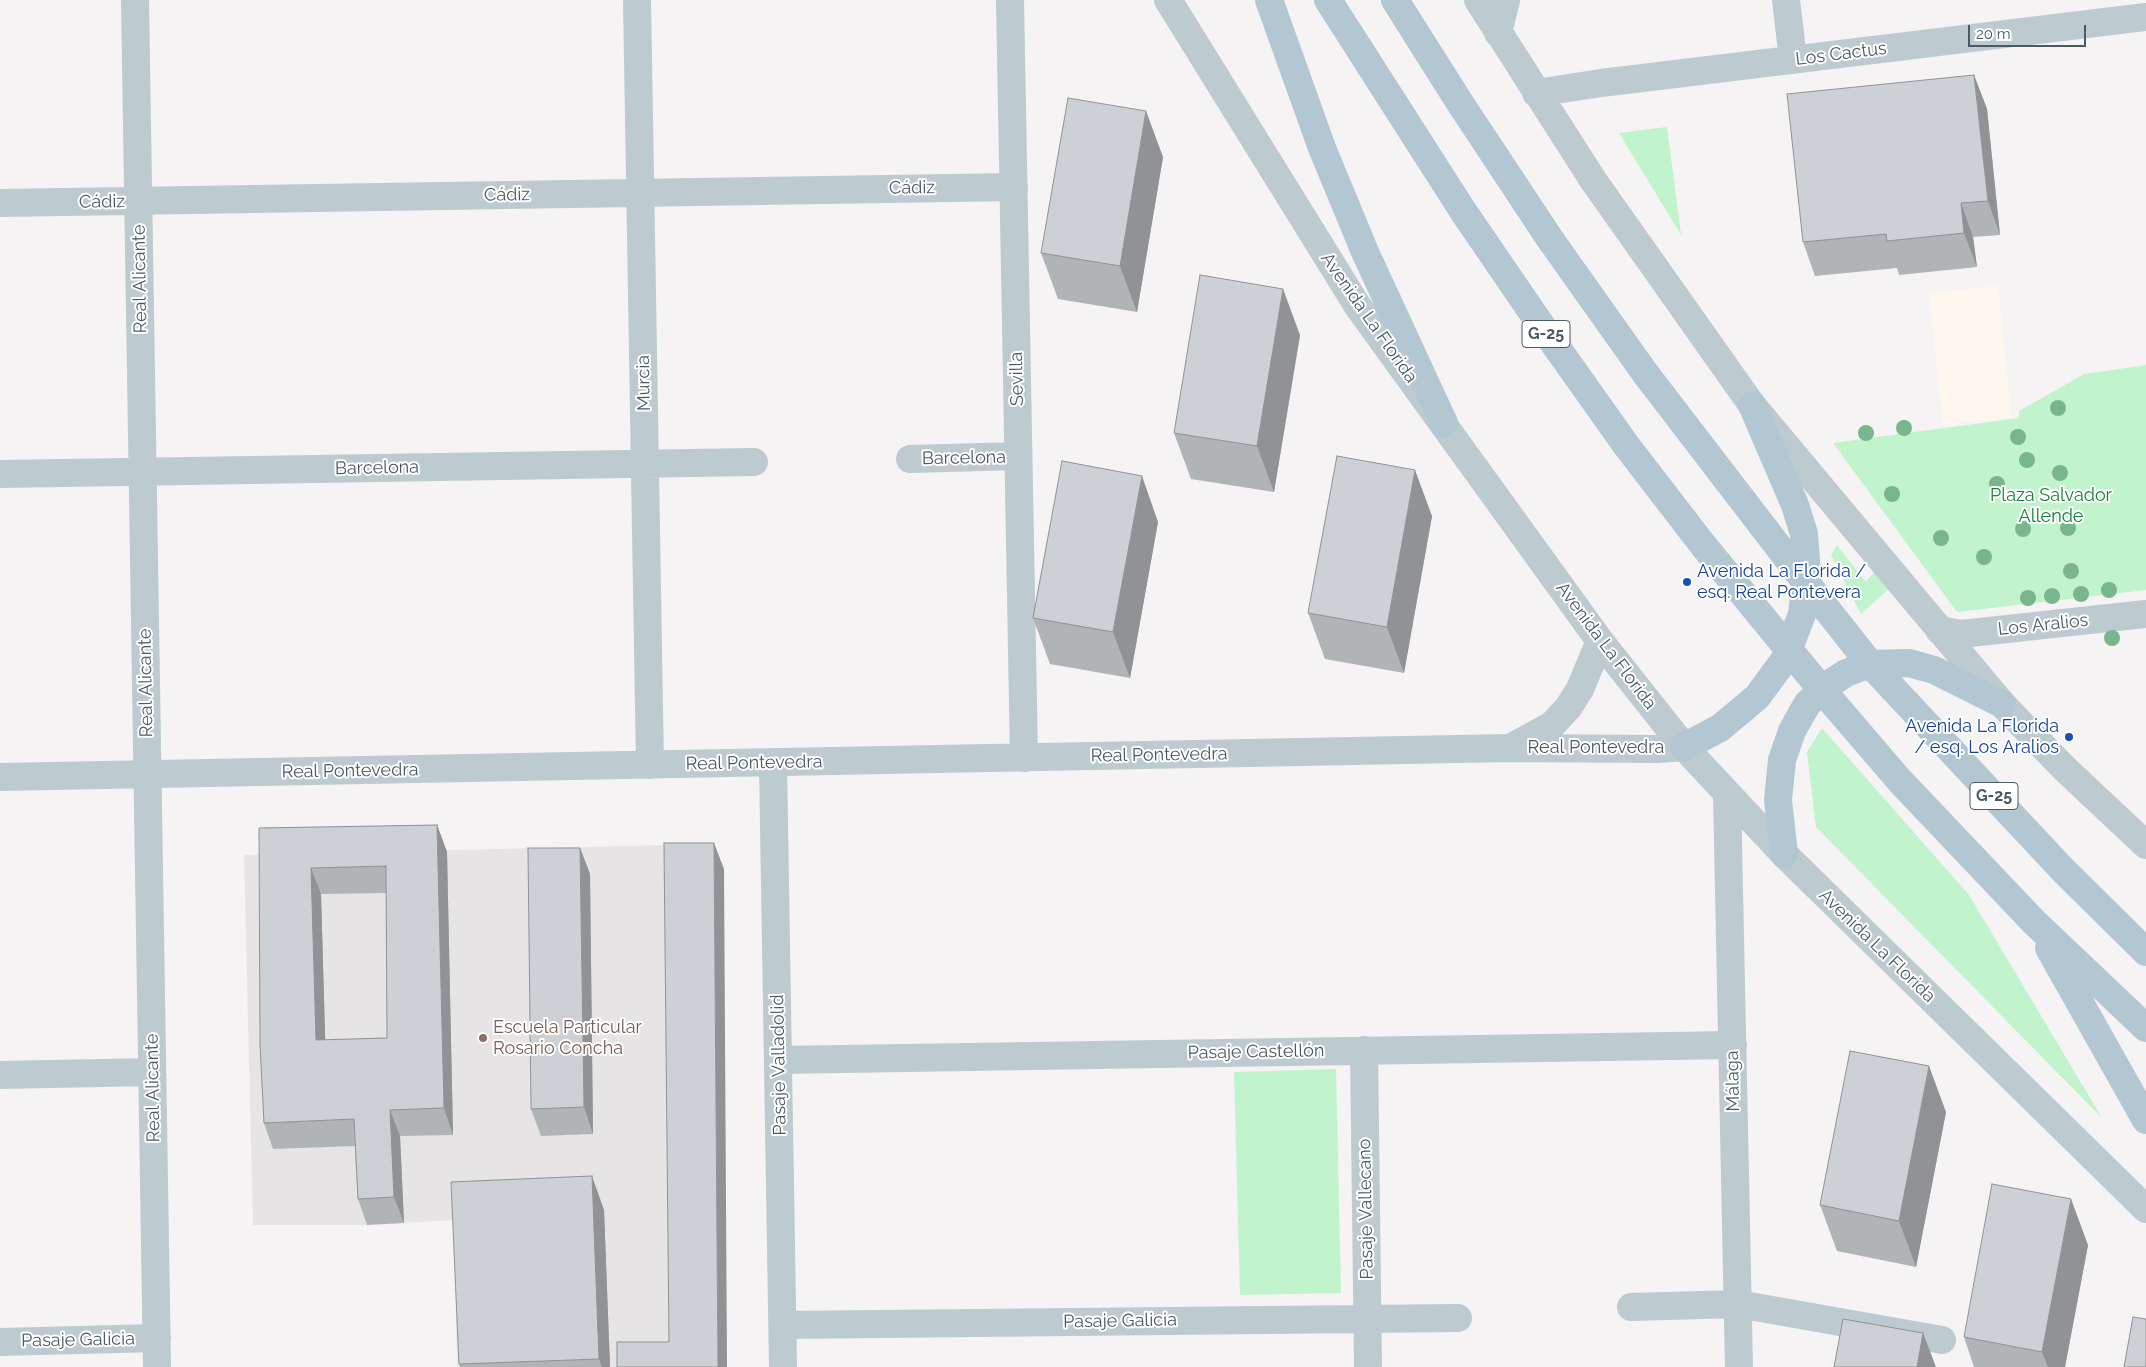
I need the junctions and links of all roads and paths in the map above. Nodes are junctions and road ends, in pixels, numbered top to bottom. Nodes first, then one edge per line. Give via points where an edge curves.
1 (135, 0) edge
2 (637, 0) edge
3 (1010, 0) edge
4 (1168, 0) edge
5 (1269, 0) edge
6 (1328, 0) edge
7 (1396, 0) edge
8 (1478, 0) edge
9 (1506, 0) edge
10 (1786, 0) edge
11 (2146, 17) edge
12 (1498, 33) junction
13 (1793, 59) junction
14 (1536, 93) junction
15 (1014, 187) junction
16 (640, 193) junction
17 (138, 201) junction
18 (0, 203) edge
19 (1752, 405) junction
20 (1444, 423) junction
21 (1018, 456) junction
22 (910, 459) dead end
23 (754, 462) dead end
24 (645, 464) junction
25 (143, 471) junction
26 (0, 474) edge
27 (1807, 584) junction
28 (2146, 614) edge
29 (1940, 630) junction
30 (1600, 641) junction
31 (1789, 650) junction
32 (1870, 664) junction
33 (1822, 690) junction
34 (2002, 704) junction
35 (1684, 747) junction
36 (1509, 748) junction
37 (1024, 758) junction
38 (773, 762) junction
39 (650, 765) junction
40 (148, 774) junction
41 (0, 777) edge
42 (1727, 794) junction
43 (2146, 845) edge
44 (1784, 854) junction
45 (2034, 922) junction
46 (2146, 952) edge
47 (2146, 1028) edge
48 (1733, 1044) junction
49 (1364, 1050) junction
50 (778, 1060) junction
51 (152, 1072) junction
52 (0, 1075) edge
53 (2146, 1120) edge
54 (2146, 1209) edge
55 (1738, 1304) junction
56 (1631, 1307) dead end
57 (1458, 1318) dead end
58 (1367, 1319) junction
59 (783, 1325) junction
60 (157, 1338) junction
61 (1942, 1340) dead end
62 (0, 1342) edge
63 (157, 1367) edge
64 (783, 1367) edge
65 (1368, 1367) edge
66 (1739, 1367) edge

1 - 17 street, Real Alicante
2 - 16 street, Murcia
3 - 15 street, Sevilla
4 - 20 street, Avenida La Florida via 1324,255
5 - 20 main road via 1322,148 1365,252
6 - 31 main road, G-25 via 1463,211 1543,328 1703,546
7 - 27 main road, G-25 via 1550,239 1645,373
8 - 12 street
9 - 12 street
10 - 13 street
11 - 13 street, Los Cactus
12 - 14 street
13 - 14 street, Los Cactus
14 - 19 street via 1593,180
15 - 16 street, Cádiz
15 - 21 street, Sevilla
16 - 17 street, Cádiz
16 - 24 street, Murcia
17 - 18 street, Cádiz
17 - 25 street, Real Alicante
19 - 27 main road via 1800,519 1806,549
19 - 29 street
20 - 30 street, Avenida La Florida
21 - 22 street, Barcelona
21 - 37 street, Sevilla
23 - 24 street, Barcelona
24 - 25 street, Barcelona
24 - 39 street, Murcia
25 - 26 street, Barcelona
25 - 40 street, Real Alicante
27 - 31 main road via 1802,614
27 - 32 main road, G-25
28 - 29 street, Los Aralios via 1961,634
29 - 34 street
30 - 35 street, Avenida La Florida
30 - 36 street, Real Pontevedra via 1580,689 1568,708 1552,725
31 - 33 main road, G-25
31 - 35 main road via 1769,683 1743,710
32 - 33 main road via 1846,673
32 - 34 main road via 1899,662 1921,666
32 - 46 main road, G-25 via 2063,870
33 - 44 main road via 1808,703 1797,722 1782,760 1778,800
33 - 45 main road, G-25 via 1900,781
34 - 43 street
35 - 36 street, Real Pontevedra
35 - 42 street, Avenida La Florida
36 - 37 street, Real Pontevedra
37 - 38 street, Real Pontevedra
38 - 39 street, Real Pontevedra
38 - 50 street, Pasaje Valladolid
39 - 40 street, Real Pontevedra
40 - 41 street, Real Pontevedra
40 - 51 street, Real Alicante
42 - 44 street, Avenida La Florida
42 - 48 street, Málaga
44 - 54 street, Avenida La Florida
45 - 47 main road, G-25
45 - 53 main road
48 - 49 street, Pasaje Castellón
48 - 55 street, Málaga
49 - 50 street, Pasaje Castellón
49 - 58 street, Pasaje Vallecano
50 - 59 street, Pasaje Valladolid
51 - 52 street
51 - 60 street, Real Alicante
55 - 56 street
55 - 61 street
55 - 66 street, Málaga
57 - 58 street, Pasaje Galicia
58 - 59 street, Pasaje Galicia
58 - 65 street, Pasaje Vallecano
59 - 64 street, Pasaje Valladolid
60 - 62 street, Pasaje Galicia
60 - 63 street, Real Alicante

